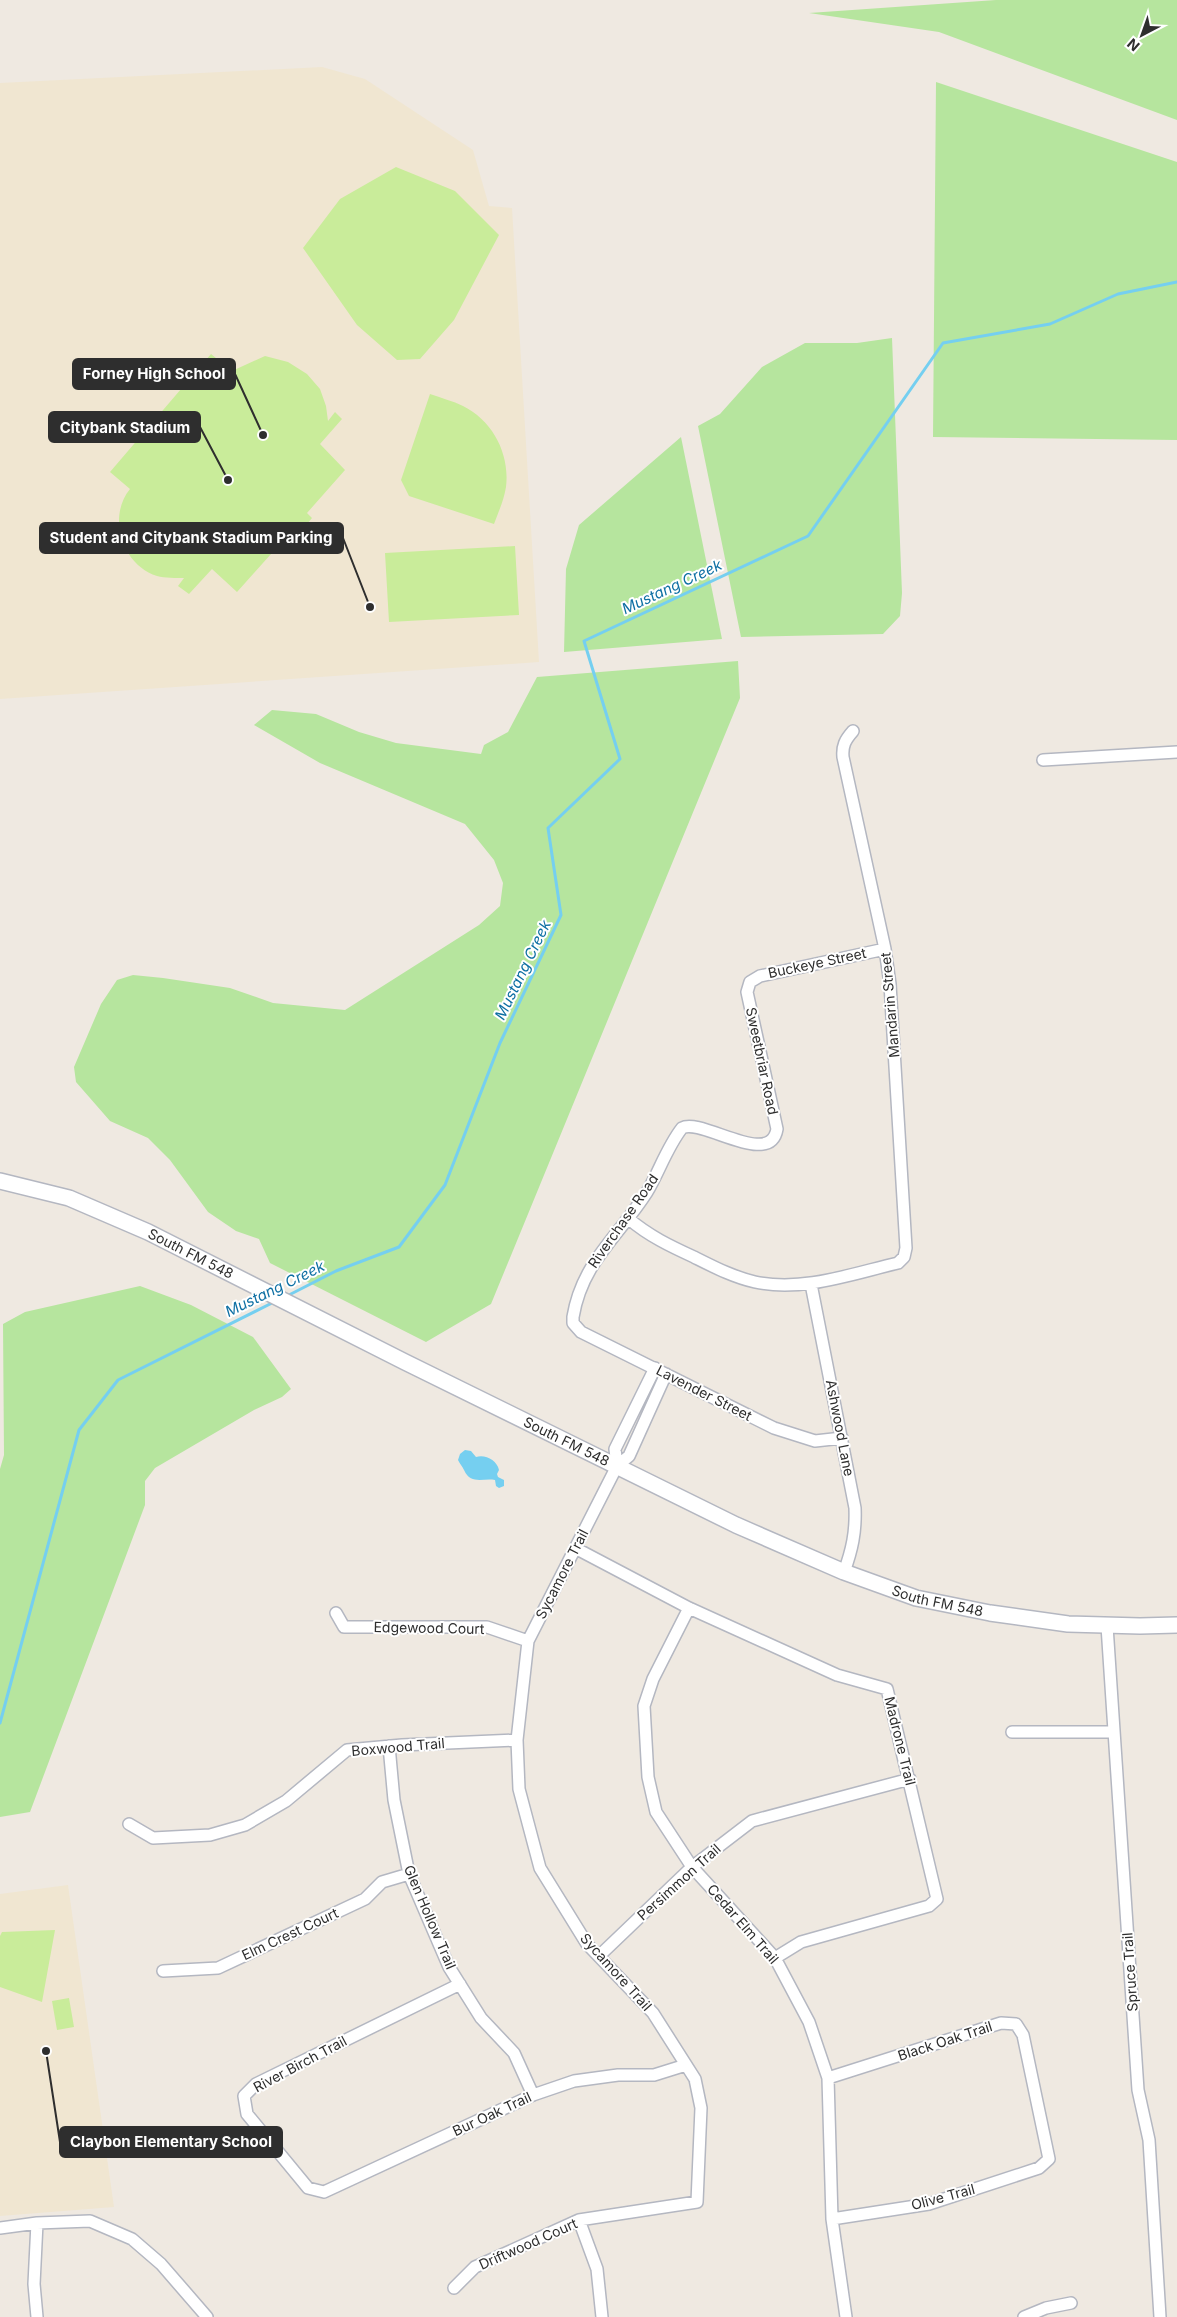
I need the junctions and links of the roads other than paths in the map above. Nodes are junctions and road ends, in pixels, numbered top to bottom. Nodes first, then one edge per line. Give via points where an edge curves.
1 (853, 731) dead end
2 (1177, 752) edge
3 (1043, 760) dead end
4 (885, 948) junction
5 (750, 982) joint
6 (687, 1125) joint
7 (0, 1174) edge
8 (0, 1181) edge
9 (48, 1191) junction
10 (628, 1219) junction
11 (811, 1284) junction
12 (573, 1323) joint
13 (655, 1368) junction
14 (666, 1374) junction
15 (842, 1438) junction
16 (617, 1466) junction
17 (575, 1548) junction
18 (844, 1572) junction
19 (689, 1608) junction
20 (336, 1613) dead end
21 (1177, 1624) edge
22 (1107, 1626) junction
23 (528, 1641) junction
24 (1012, 1732) dead end
25 (1114, 1732) junction
26 (517, 1740) junction
27 (389, 1746) junction
28 (910, 1779) junction
29 (129, 1824) dead end
30 (692, 1867) junction
31 (409, 1874) junction
32 (599, 1956) junction
33 (775, 1958) junction
34 (163, 1971) dead end
35 (460, 1984) junction
36 (686, 2065) junction
37 (828, 2078) junction
38 (533, 2095) junction
39 (1049, 2159) joint
40 (308, 2188) joint
41 (697, 2202) joint
42 (832, 2219) junction
43 (579, 2220) junction
44 (37, 2223) junction
45 (0, 2228) edge
46 (454, 2288) dead end
47 (1072, 2303) dead end
48 (37, 2317) edge
49 (207, 2317) edge
50 (602, 2317) edge
51 (846, 2317) edge
52 (1024, 2317) edge
53 (1160, 2317) edge

1 - 4 street, Mandarin Street via 846,739 843,757
2 - 3 street
4 - 5 street, Buckeye Street via 760,976
4 - 11 street, Mandarin Street via 892,1003 906,1248 898,1263
5 - 6 street, Sweetbriar Road via 747,992 777,1129 773,1139 763,1144 738,1141
6 - 10 street, Riverchase Road via 677,1134 654,1180
7 - 9 main road, South FM 548 via 40,1184
8 - 9 main road, South FM 548
9 - 16 main road, South FM 548 via 118,1218
10 - 11 street via 653,1238 739,1277 773,1284
10 - 12 street, Riverchase Road via 593,1262 574,1308
11 - 15 street, Ashwood Lane
12 - 13 street, Lavender Street via 581,1332
13 - 14 street, Lavender Street
13 - 16 street, Sycamore Trail via 615,1449
14 - 15 street, Lavender Street via 788,1434 815,1440
14 - 16 street, Sycamore Trail via 628,1456
15 - 18 street, Ashwood Lane via 856,1528
16 - 17 street, Sycamore Trail
16 - 18 main road, South FM 548 via 736,1525
17 - 19 street, Madrone Trail
17 - 23 street, Sycamore Trail
18 - 22 main road, South FM 548 via 916,1598 953,1606 1068,1624
19 - 28 street, Madrone Trail via 837,1674 887,1690
19 - 30 street, Cedar Elm Trail via 653,1679 644,1706 648,1776 656,1812
20 - 23 street, Edgewood Court via 344,1627 487,1627
21 - 22 main road, South FM 548
22 - 25 street, Spruce Trail
23 - 26 street, Sycamore Trail
24 - 25 street
25 - 53 street, Spruce Trail via 1138,2090 1148,2130
26 - 27 street, Boxwood Trail
26 - 32 street, Sycamore Trail via 520,1789 540,1868 587,1944
27 - 29 street, Boxwood Trail via 347,1750 286,1801 244,1825 210,1835 153,1838
27 - 31 street, Glen Hollow Trail via 394,1800
28 - 30 street, Persimmon Trail via 752,1821
28 - 33 street, Madrone Trail via 937,1899 929,1906 801,1942
30 - 32 street, Persimmon Trail
30 - 33 street, Cedar Elm Trail
31 - 34 street, Elm Crest Court via 382,1882 366,1899 218,1968
31 - 35 street, Glen Hollow Trail via 449,1967
32 - 36 street, Sycamore Trail via 653,2014
33 - 37 street, Cedar Elm Trail via 809,2022
35 - 38 street, Glen Hollow Trail via 481,2018 514,2053
35 - 40 street, River Birch Trail via 256,2084 244,2096 247,2114
36 - 38 street, Bur Oak Trail via 654,2074 574,2081
36 - 41 street, Sycamore Trail via 695,2079 701,2108
37 - 39 street, Black Oak Trail via 1001,2023 1016,2024 1023,2035
37 - 42 street, Cedar Elm Trail
38 - 40 street, Bur Oak Trail via 324,2192
39 - 42 street, Olive Trail via 1039,2168 929,2204
41 - 43 street, Driftwood Court
42 - 51 street, Cedar Elm Trail
43 - 46 street, Driftwood Court via 475,2266
43 - 50 street via 597,2268
44 - 45 street
44 - 48 street via 34,2284
44 - 49 street via 90,2221 132,2239 161,2264
47 - 52 street

